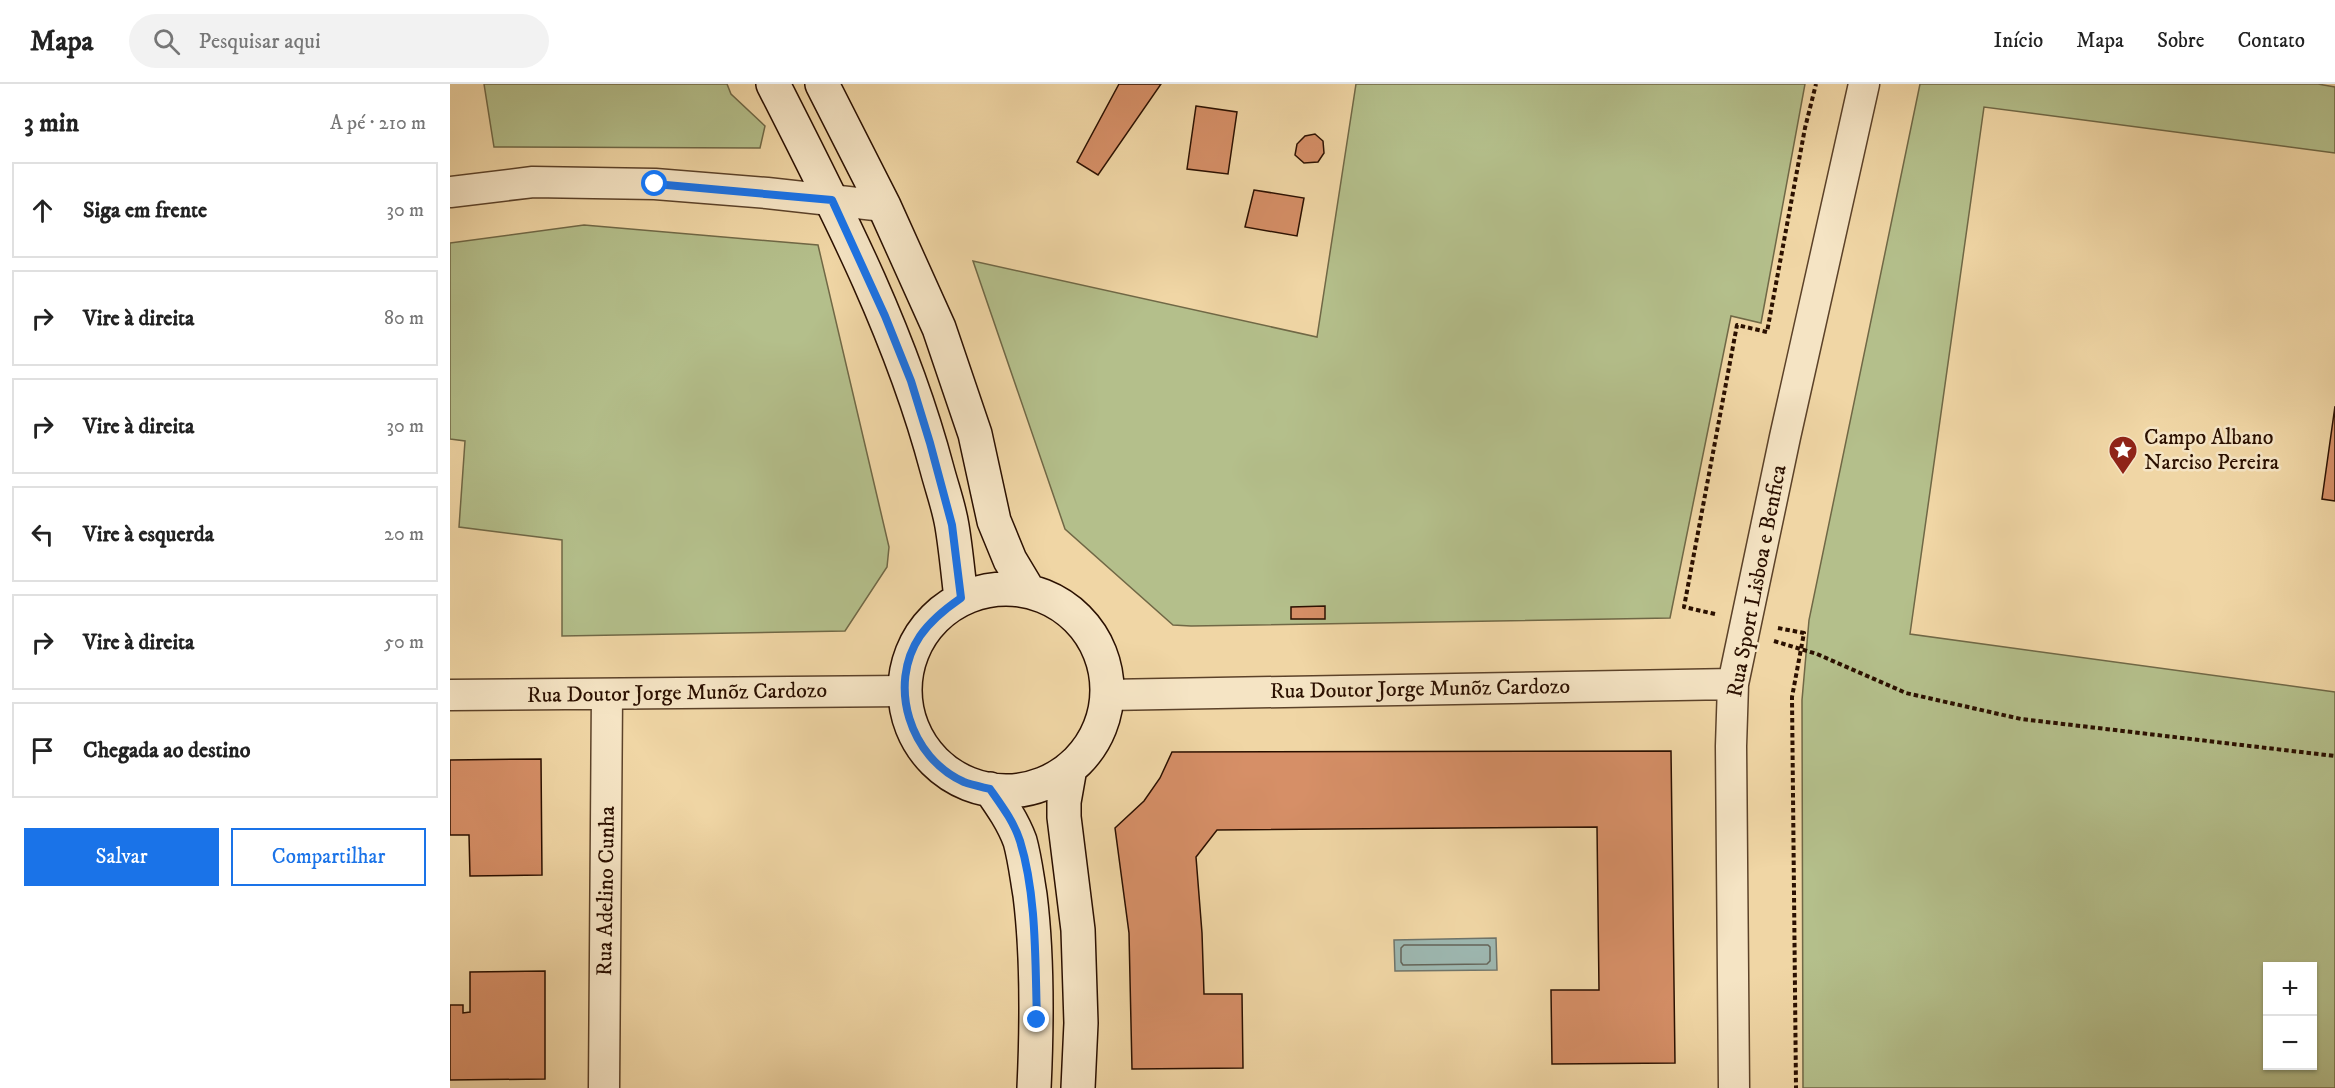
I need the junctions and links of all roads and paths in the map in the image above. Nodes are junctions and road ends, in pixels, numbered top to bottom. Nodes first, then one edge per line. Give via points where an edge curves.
1 (773, 84) edge
2 (822, 84) edge
3 (1864, 84) edge
4 (815, 166) junction
5 (450, 192) edge
6 (767, 193) junction
7 (832, 200) junction
8 (884, 206) junction
9 (1028, 590) junction
10 (961, 598) junction
11 (1744, 633) junction
12 (1733, 684) junction
13 (904, 691) junction
14 (608, 694) junction
15 (450, 695) edge
16 (1107, 695) junction
17 (2335, 756) edge
18 (1070, 768) junction
19 (990, 789) junction
20 (603, 1088) edge
21 (1034, 1088) edge
22 (1078, 1088) edge
23 (1734, 1088) edge

1 - 4 main road
2 - 8 main road
3 - 11 street, Rua Sport Lisboa e Benfica
4 - 6 street
4 - 7 main road
5 - 6 street via 532,182 655,184
6 - 7 street
7 - 8 street
7 - 10 main road via 911,381 952,525
8 - 9 main road via 950,357 975,434 994,521
9 - 10 main road via 994,589
9 - 16 main road via 1062,606 1095,640 1105,667
10 - 13 main road via 937,615 919,637 908,663
11 - 12 street, Rua Sport Lisboa e Benfica
11 - 17 path via 1817,654 1906,693 2020,719
12 - 16 street, Rua Doutor Jorge Munõz Cardozo
12 - 23 street, Rua Sport Lisboa e Benfica
13 - 14 street, Rua Doutor Jorge Munõz Cardozo
13 - 19 main road via 909,719 921,745 939,766 963,782
14 - 15 street, Rua Doutor Jorge Munõz Cardozo
14 - 20 street, Rua Adelino Cunha
16 - 18 main road via 1098,731 1089,748
18 - 19 main road via 1046,783 1018,790
18 - 22 main road via 1064,817 1078,930
19 - 21 main road via 1014,827 1027,872 1036,985

